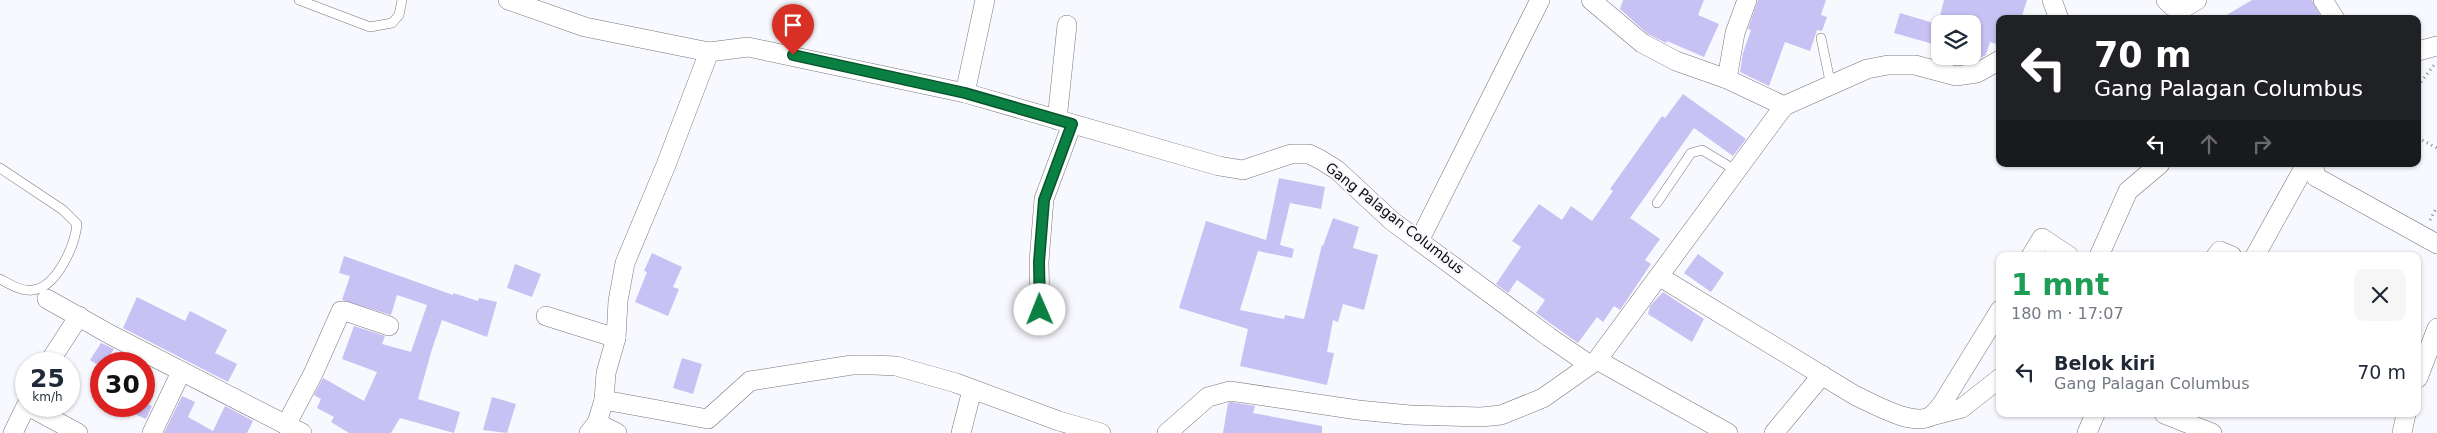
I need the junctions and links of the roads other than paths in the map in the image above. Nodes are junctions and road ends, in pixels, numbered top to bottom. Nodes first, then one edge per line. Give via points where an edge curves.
1 (299, 0) edge
2 (402, 0) edge
3 (508, 0) edge
4 (985, 0) edge
5 (1540, 0) edge
6 (1591, 0) edge
7 (1747, 0) edge
8 (2052, 0) edge
9 (2323, 0) edge
10 (2058, 15) edge
11 (2332, 15) edge
12 (1067, 25) dead end
13 (1820, 38) dead end
14 (2437, 46) edge
15 (2421, 50) edge
16 (709, 52) junction
17 (1996, 62) edge
18 (1727, 79) junction
19 (1831, 86) junction
20 (965, 93) junction
21 (1784, 106) junction
22 (1065, 122) junction
23 (2156, 167) edge
24 (2304, 167) edge
25 (2314, 167) edge
26 (0, 168) edge
27 (1737, 171) junction
28 (1657, 203) dead end
29 (1420, 240) junction
30 (2437, 244) edge
31 (2034, 252) edge
32 (2063, 252) edge
33 (2101, 252) edge
34 (2257, 252) edge
35 (1660, 277) junction
36 (0, 279) edge
37 (47, 299) dead end
38 (1040, 310) dead end
39 (78, 316) junction
40 (546, 316) dead end
41 (389, 326) dead end
42 (2437, 328) edge
43 (1994, 332) edge
44 (616, 338) junction
45 (56, 352) edge
46 (1594, 362) junction
47 (2421, 370) edge
48 (181, 372) junction
49 (1822, 375) junction
50 (1996, 381) edge
51 (972, 390) junction
52 (604, 400) junction
53 (1931, 416) junction
54 (21, 417) edge
55 (48, 417) edge
56 (2094, 417) edge
57 (2168, 417) edge
58 (593, 428) edge
59 (2184, 428) edge
60 (294, 429) edge
61 (13, 433) edge
62 (78, 433) edge
63 (152, 433) edge
64 (617, 433) edge
65 (961, 433) edge
66 (1101, 433) edge
67 (1167, 433) edge
68 (1728, 433) edge
69 (1774, 433) edge
70 (2087, 433) edge
71 (2212, 433) edge

1 - 2 lane via 370,27 392,22 399,15
3 - 16 street, Gang Palagan Columbus via 585,27
4 - 20 street
5 - 29 street
6 - 18 street via 1642,44 1676,61
7 - 18 street via 1735,33
8 - 10 street
9 - 11 street
12 - 22 street
13 - 19 lane
14 - 15 street
16 - 20 street, Gang Palagan Columbus via 748,47
16 - 44 street via 625,263
17 - 19 street via 1977,73 1956,76 1915,65 1888,65 1868,69
18 - 21 street
19 - 21 street
20 - 22 street, Gang Palagan Columbus
21 - 27 street
22 - 29 street, Gang Palagan Columbus via 1243,170 1278,156 1309,154 1337,170 1373,205
22 - 38 street via 1044,200 1039,262
23 - 33 street via 2128,191
24 - 34 street
25 - 30 street via 2316,177
26 - 36 lane via 63,210 78,224 66,260 43,286 26,290
27 - 28 lane via 1702,150 1696,150 1691,152
27 - 35 street
29 - 46 street, Gang Palagan Columbus via 1549,337
31 - 32 street via 2042,238
35 - 46 street
35 - 49 street
37 - 39 street
39 - 45 street
39 - 48 street
40 - 44 street
41 - 60 street via 341,311
42 - 47 street
43 - 53 street
44 - 52 street via 606,374
46 - 67 street via 1543,398 1500,415 1410,415 1230,391 1208,397
46 - 68 street, Gang Palagan Columbus
48 - 60 street
48 - 63 street
49 - 53 street via 1882,408 1916,420
49 - 69 street
50 - 53 street via 1962,408
51 - 52 street via 896,366 852,365 750,381 708,419
51 - 65 street
51 - 66 street
52 - 58 street
54 - 61 street
55 - 62 street
56 - 70 street
57 - 59 street
58 - 64 street
59 - 71 street

